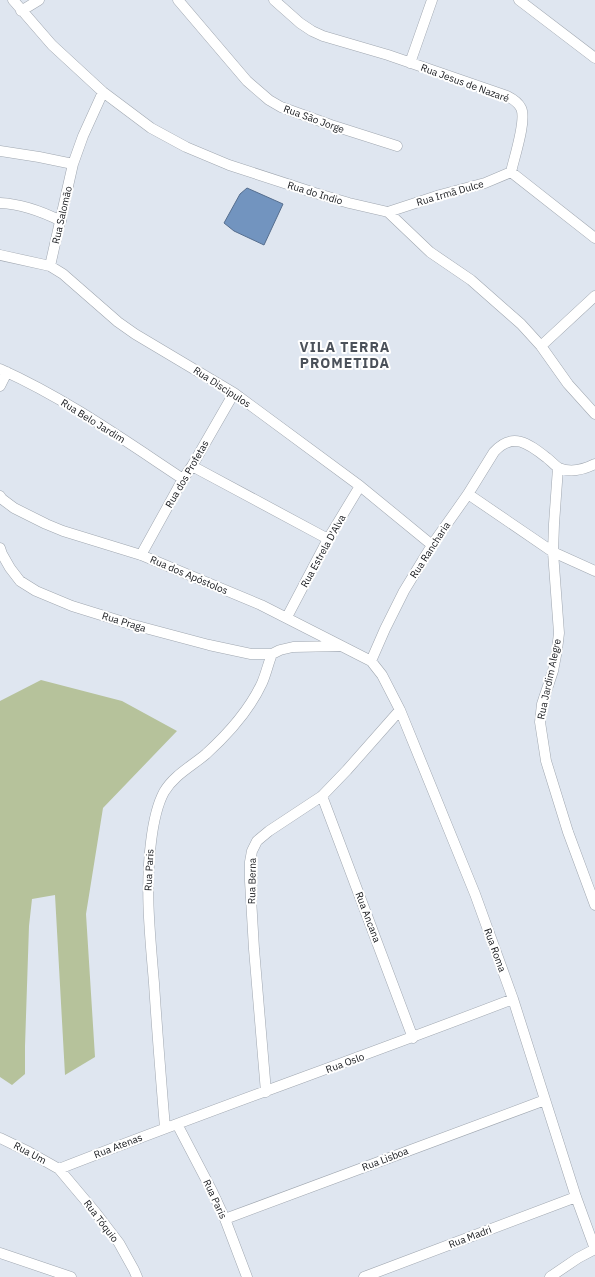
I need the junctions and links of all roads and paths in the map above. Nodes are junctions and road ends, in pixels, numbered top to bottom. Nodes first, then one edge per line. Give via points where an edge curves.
1 (13, 0) edge
2 (39, 0) edge
3 (178, 0) edge
4 (274, 0) edge
5 (432, 0) edge
6 (519, 0) edge
7 (21, 11) junction
8 (595, 58) edge
9 (410, 63) junction
10 (103, 92) junction
11 (397, 146) dead end
12 (0, 151) edge
13 (73, 164) junction
14 (511, 172) junction
15 (0, 203) edge
16 (388, 212) junction
17 (61, 221) junction
18 (595, 238) edge
19 (0, 254) edge
20 (50, 266) junction
21 (595, 296) edge
22 (541, 346) junction
23 (4, 371) edge
24 (0, 386) edge
25 (234, 393) junction
26 (595, 414) edge
27 (595, 464) edge
28 (192, 466) junction
29 (558, 468) junction
30 (183, 479) junction
31 (360, 486) junction
32 (468, 494) junction
33 (1, 501) edge
34 (328, 539) junction
35 (432, 545) junction
36 (0, 548) edge
37 (553, 552) junction
38 (141, 555) junction
39 (595, 571) edge
40 (287, 618) junction
41 (342, 646) junction
42 (272, 654) junction
43 (371, 661) junction
44 (400, 710) junction
45 (322, 796) junction
46 (595, 905) edge
47 (513, 999) junction
48 (413, 1038) junction
49 (266, 1092) junction
50 (545, 1100) junction
51 (177, 1124) junction
52 (165, 1128) junction
53 (0, 1138) edge
54 (59, 1169) junction
55 (576, 1197) junction
56 (225, 1219) junction
57 (595, 1249) edge
58 (0, 1253) edge
59 (71, 1277) edge
60 (137, 1277) edge
61 (247, 1277) edge
62 (364, 1277) edge
63 (550, 1277) edge

1 - 7 street, Rua do Indio
2 - 7 street
3 - 11 street, Rua São Jorge via 247,81 269,100 281,107 331,125
4 - 9 street, Rua Jesus de Nazaré via 312,31
5 - 9 street
6 - 8 street
7 - 10 street, Rua do Indio via 52,45
9 - 14 street, Rua Jesus de Nazaré via 507,96 521,107 522,124
10 - 13 street, Rua Salomão
10 - 16 street, Rua do Indio via 151,128 193,150 280,182
12 - 13 street
13 - 17 street, Rua Salomão
14 - 16 street, Rua Irmã Dulce via 485,183
14 - 18 street
15 - 17 street via 20,205
16 - 22 street via 430,252 485,291
17 - 20 street, Rua Salomão
19 - 20 street, Rua Discipulos
20 - 25 street, Rua Discipulos via 135,334
21 - 22 street
22 - 26 street via 568,384
23 - 24 street
23 - 30 street, Rua Belo Jardim via 102,425
25 - 28 street, Rua dos Profetas
25 - 31 street, Rua Discipulos
27 - 29 street via 578,470
28 - 30 street, Rua dos Profetas
28 - 34 street
29 - 32 street, Rua Rancharia via 532,446 510,441 499,446 494,452
29 - 37 street, Rua Jardim Alegre
30 - 38 street, Rua dos Profetas
31 - 34 street, Rua Estrela D'Alva
31 - 35 street, Rua Discipulos
32 - 35 street, Rua Rancharia
32 - 37 street
33 - 38 street, Rua dos Apóstolos via 63,531
34 - 40 street, Rua Estrela D'Alva
35 - 43 street, Rua Rancharia via 401,597
36 - 42 street, Rua Praga via 20,581 36,591 72,606 209,645 252,654
37 - 39 street
37 - 46 street, Rua Jardim Alegre via 559,633 552,671 542,704 541,738 568,832
38 - 40 street, Rua dos Apóstolos
40 - 41 street, Rua dos Apóstolos
41 - 42 street, Rua Praga via 293,647
41 - 43 street, Rua dos Apóstolos
42 - 52 street, Rua Paris via 262,683 238,719 221,740 173,780 164,792 156,811 148,868 148,906
43 - 44 street, Rua Roma via 382,675
44 - 45 street, Rua Berna
44 - 47 street, Rua Roma via 475,894
45 - 48 street, Rua Ancana
45 - 49 street, Rua Berna via 269,831 257,841 252,851 250,862 254,949
47 - 48 street, Rua Oslo
47 - 50 street, Rua Roma
48 - 49 street, Rua Oslo
49 - 51 street, Rua Oslo
50 - 55 street, Rua Roma
50 - 56 street, Rua Lisboa
51 - 52 street, Rua Atenas
51 - 56 street, Rua Paris
52 - 54 street, Rua Atenas
53 - 54 street, Rua Um
54 - 60 street, Rua Tóquio via 119,1243
55 - 57 street, Rua Roma
55 - 62 street, Rua Madri
56 - 61 street, Rua Paris
57 - 63 street
58 - 59 street

